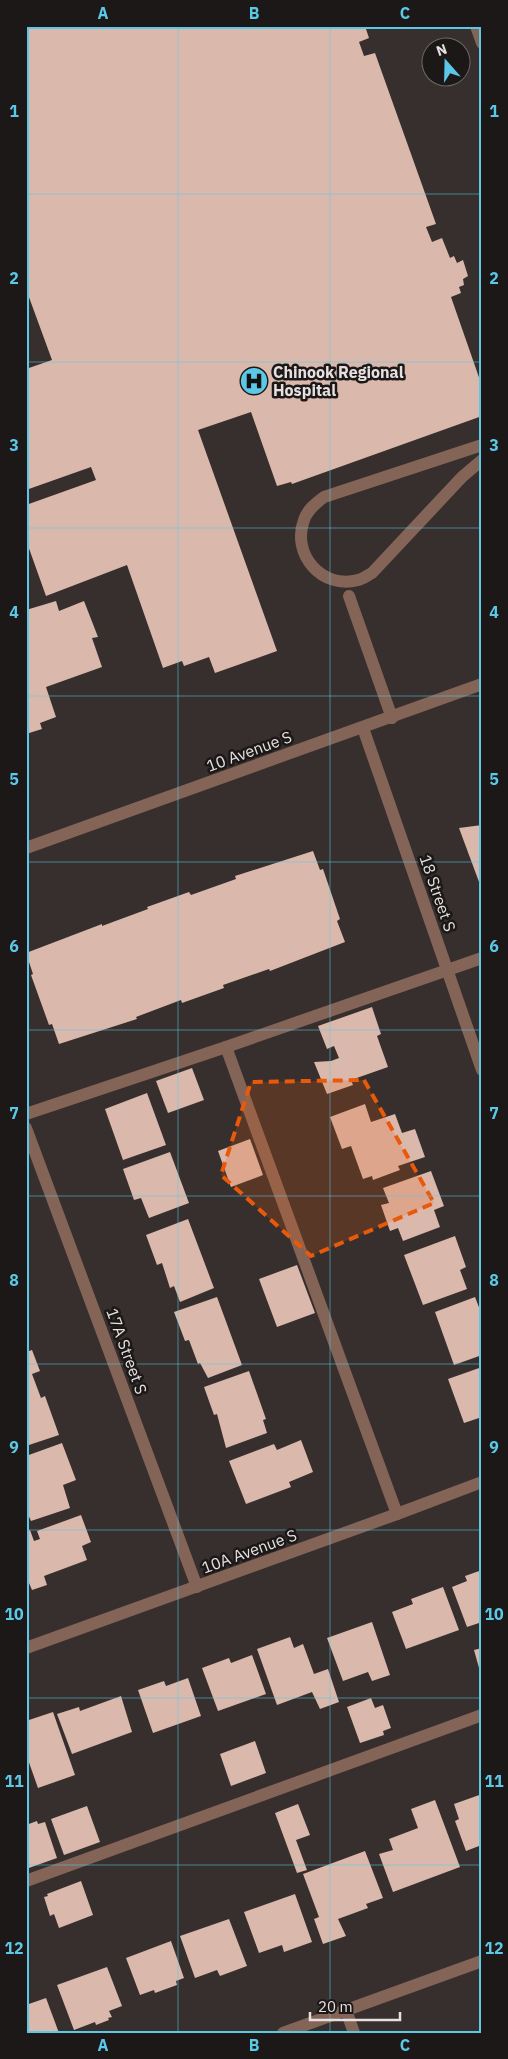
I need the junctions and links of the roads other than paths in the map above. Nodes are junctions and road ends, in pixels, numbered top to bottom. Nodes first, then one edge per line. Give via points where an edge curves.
1 (476, 26) edge
2 (482, 43) edge
3 (482, 445) edge
4 (482, 460) edge
5 (349, 596) dead end
6 (482, 684) edge
7 (392, 718) junction
8 (363, 728) junction
9 (26, 848) edge
10 (482, 958) edge
11 (447, 970) junction
12 (226, 1048) junction
13 (482, 1070) edge
14 (26, 1114) edge
15 (26, 1128) edge
16 (482, 1482) edge
17 (397, 1514) junction
18 (197, 1586) junction
19 (26, 1648) edge
20 (482, 1715) edge
21 (26, 1881) edge
22 (482, 1962) edge
23 (346, 2010) junction
24 (283, 2033) edge
25 (354, 2033) edge

1 - 2 street
3 - 4 street via 324,497 312,506 300,532 301,547 307,561 330,579 359,580 372,573
5 - 7 street
6 - 7 street, 10 Avenue S
7 - 8 street, 10 Avenue S
8 - 9 street, 10 Avenue S
8 - 11 street, 18 Street S
10 - 11 street
11 - 12 street
11 - 13 street, 18 Street S
12 - 14 street
12 - 17 street
15 - 18 street, 17A Street S
16 - 17 street, 10A Avenue S
17 - 18 street, 10A Avenue S
18 - 19 street, 10A Avenue S
20 - 21 street
22 - 23 street
23 - 24 street
23 - 25 street

